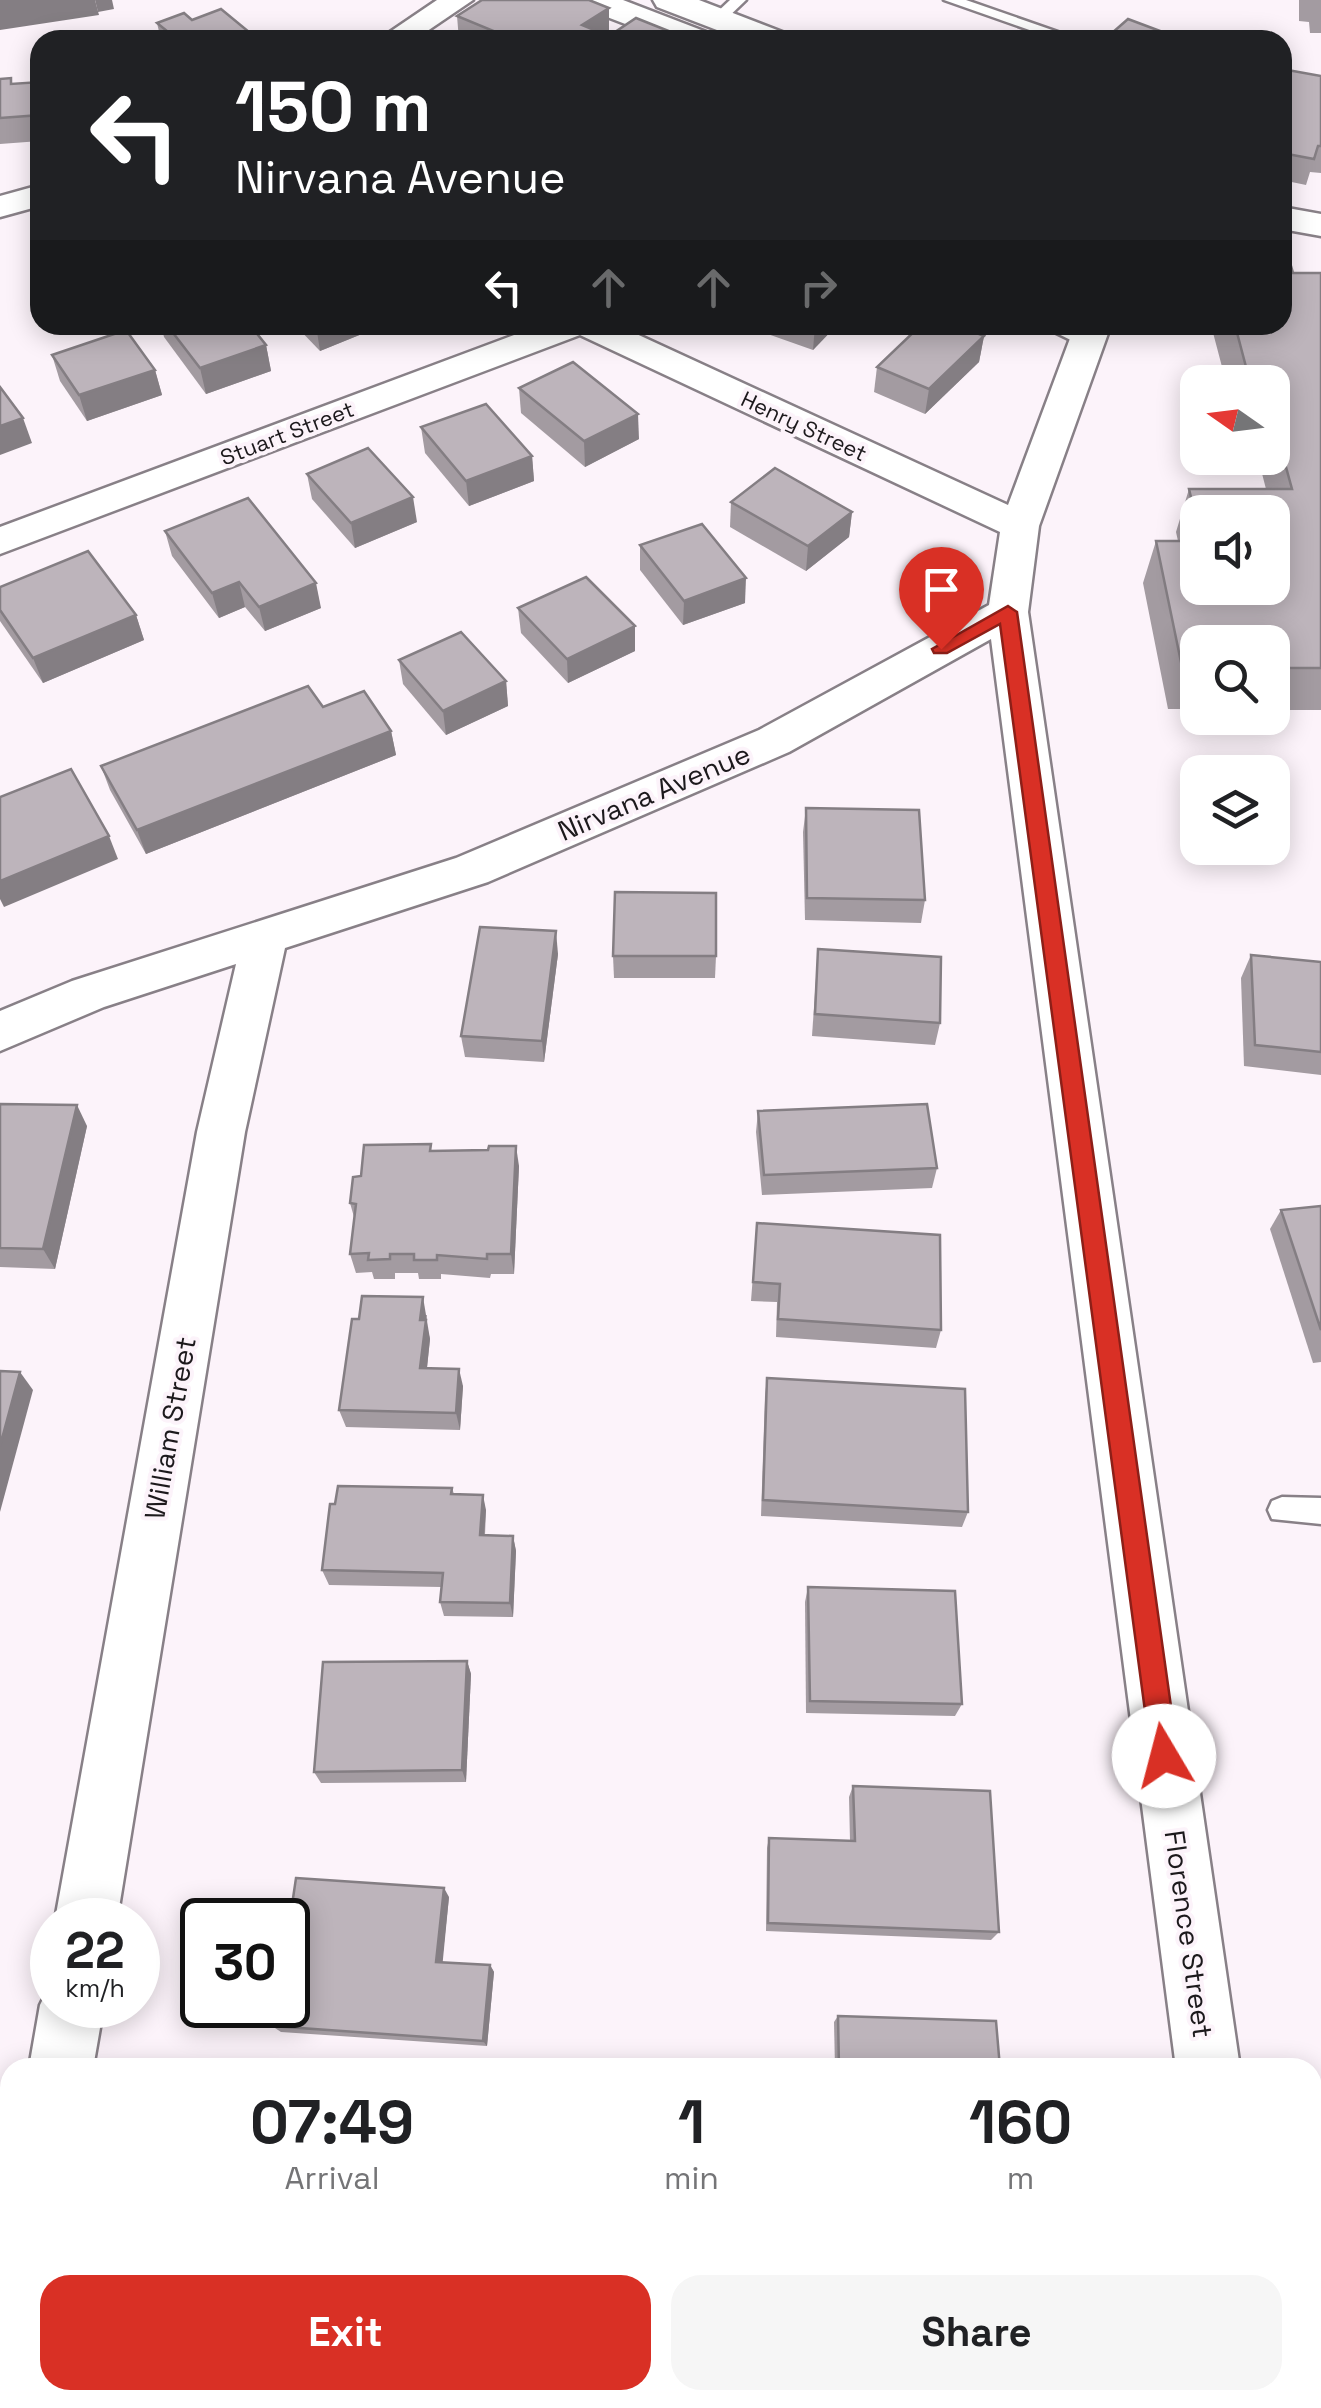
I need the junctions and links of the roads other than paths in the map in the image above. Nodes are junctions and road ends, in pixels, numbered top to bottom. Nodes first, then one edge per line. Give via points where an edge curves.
1 (458, 0) edge
2 (593, 0) edge
3 (669, 0) edge
4 (951, 0) edge
5 (718, 20) edge
6 (409, 30) edge
7 (746, 30) edge
8 (1043, 30) edge
9 (30, 198) edge
10 (0, 207) edge
11 (1292, 220) edge
12 (1321, 225) edge
13 (1292, 250) edge
14 (1321, 255) edge
15 (548, 335) edge
16 (609, 335) edge
17 (1075, 335) edge
18 (1020, 526) junction
19 (0, 542) edge
20 (1008, 612) junction
21 (266, 938) junction
22 (0, 1032) edge
23 (1282, 1510) dead end
24 (1321, 1511) edge
25 (90, 1898) edge
26 (68, 2028) edge
27 (63, 2058) edge
28 (1207, 2058) edge

1 - 6 street
2 - 5 main road
3 - 5 main road
4 - 8 lane
5 - 7 main road
9 - 10 street
11 - 12 main road
13 - 14 main road
15 - 19 street, Stuart Street
16 - 18 street, Henry Street
17 - 18 street
18 - 20 street
20 - 21 street, Nirvana Avenue via 774,740 472,870
20 - 28 street, Florence Street
21 - 22 street, Nirvana Avenue via 88,994
21 - 25 street, William Street via 221,1132
23 - 24 lane
26 - 27 street

